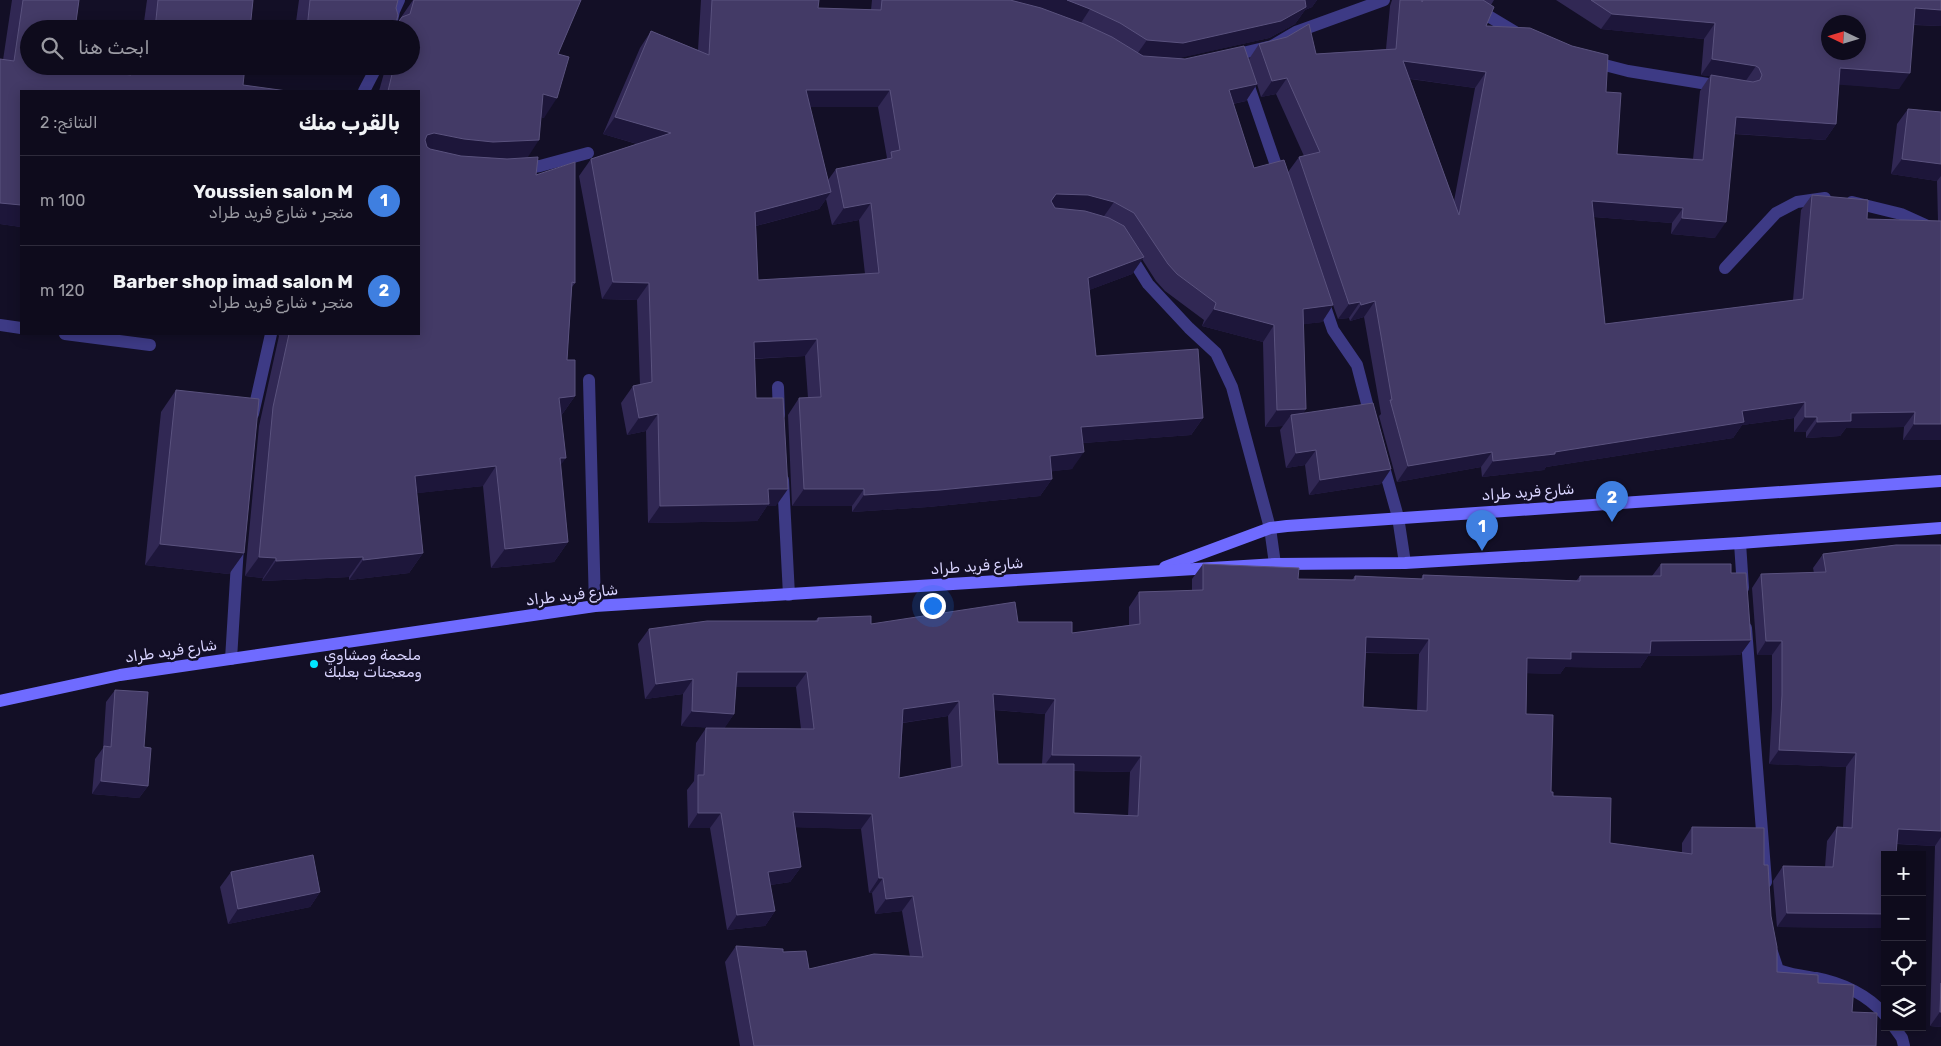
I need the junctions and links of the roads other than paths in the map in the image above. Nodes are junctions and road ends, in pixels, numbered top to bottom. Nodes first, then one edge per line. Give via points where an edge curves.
1 (399, 0) edge
2 (1384, 0) edge
3 (1454, 0) edge
4 (392, 20) edge
5 (1528, 39) edge
6 (1238, 54) junction
7 (1219, 58) edge
8 (1582, 59) edge
9 (372, 75) edge
10 (1733, 88) edge
11 (365, 90) edge
12 (588, 154) dead end
13 (510, 170) edge
14 (1285, 192) edge
15 (1941, 232) edge
16 (1123, 245) edge
17 (1725, 268) dead end
18 (1317, 284) edge
19 (0, 325) edge
20 (20, 328) edge
21 (73, 335) edge
22 (271, 335) edge
23 (150, 345) dead end
24 (589, 380) dead end
25 (778, 387) dead end
26 (251, 424) edge
27 (780, 426) edge
28 (1375, 432) edge
29 (1380, 451) edge
30 (782, 466) edge
31 (1941, 481) edge
32 (1398, 517) junction
33 (1270, 528) junction
34 (1941, 528) edge
35 (240, 531) edge
36 (1740, 543) junction
37 (1405, 563) junction
38 (1275, 564) junction
39 (1154, 571) junction
40 (789, 595) junction
41 (596, 606) junction
42 (231, 659) junction
43 (0, 701) edge
44 (1766, 893) edge
45 (1770, 938) edge
46 (1881, 1012) edge
47 (1897, 1031) edge
48 (1904, 1046) edge

1 - 4 street
2 - 6 street via 1296,32 1272,46
3 - 5 street
6 - 7 street
6 - 14 street
8 - 10 street via 1628,71
9 - 11 street
12 - 13 street
15 - 17 street via 1901,214 1839,200 1826,198 1797,202 1776,213
16 - 33 street via 1148,284 1216,352 1232,387
18 - 28 street via 1333,330 1357,365
19 - 20 street
21 - 23 street
22 - 26 street
24 - 41 street
25 - 27 street
29 - 32 street
30 - 40 street
31 - 32 main road, شارع فريد طراد
32 - 33 main road, شارع فريد طراد
32 - 37 street
33 - 38 street
33 - 39 main road, شارع فريد طراد
34 - 36 main road, شارع فريد طراد
35 - 42 street
36 - 37 main road, شارع فريد طراد
36 - 44 street
37 - 38 main road, شارع فريد طراد
38 - 39 main road, شارع فريد طراد
39 - 40 main road, شارع فريد طراد
40 - 41 main road, شارع فريد طراد
41 - 42 main road, شارع فريد طراد
42 - 43 main road, شارع فريد طراد via 120,675
45 - 46 street via 1778,970 1854,990
47 - 48 street

